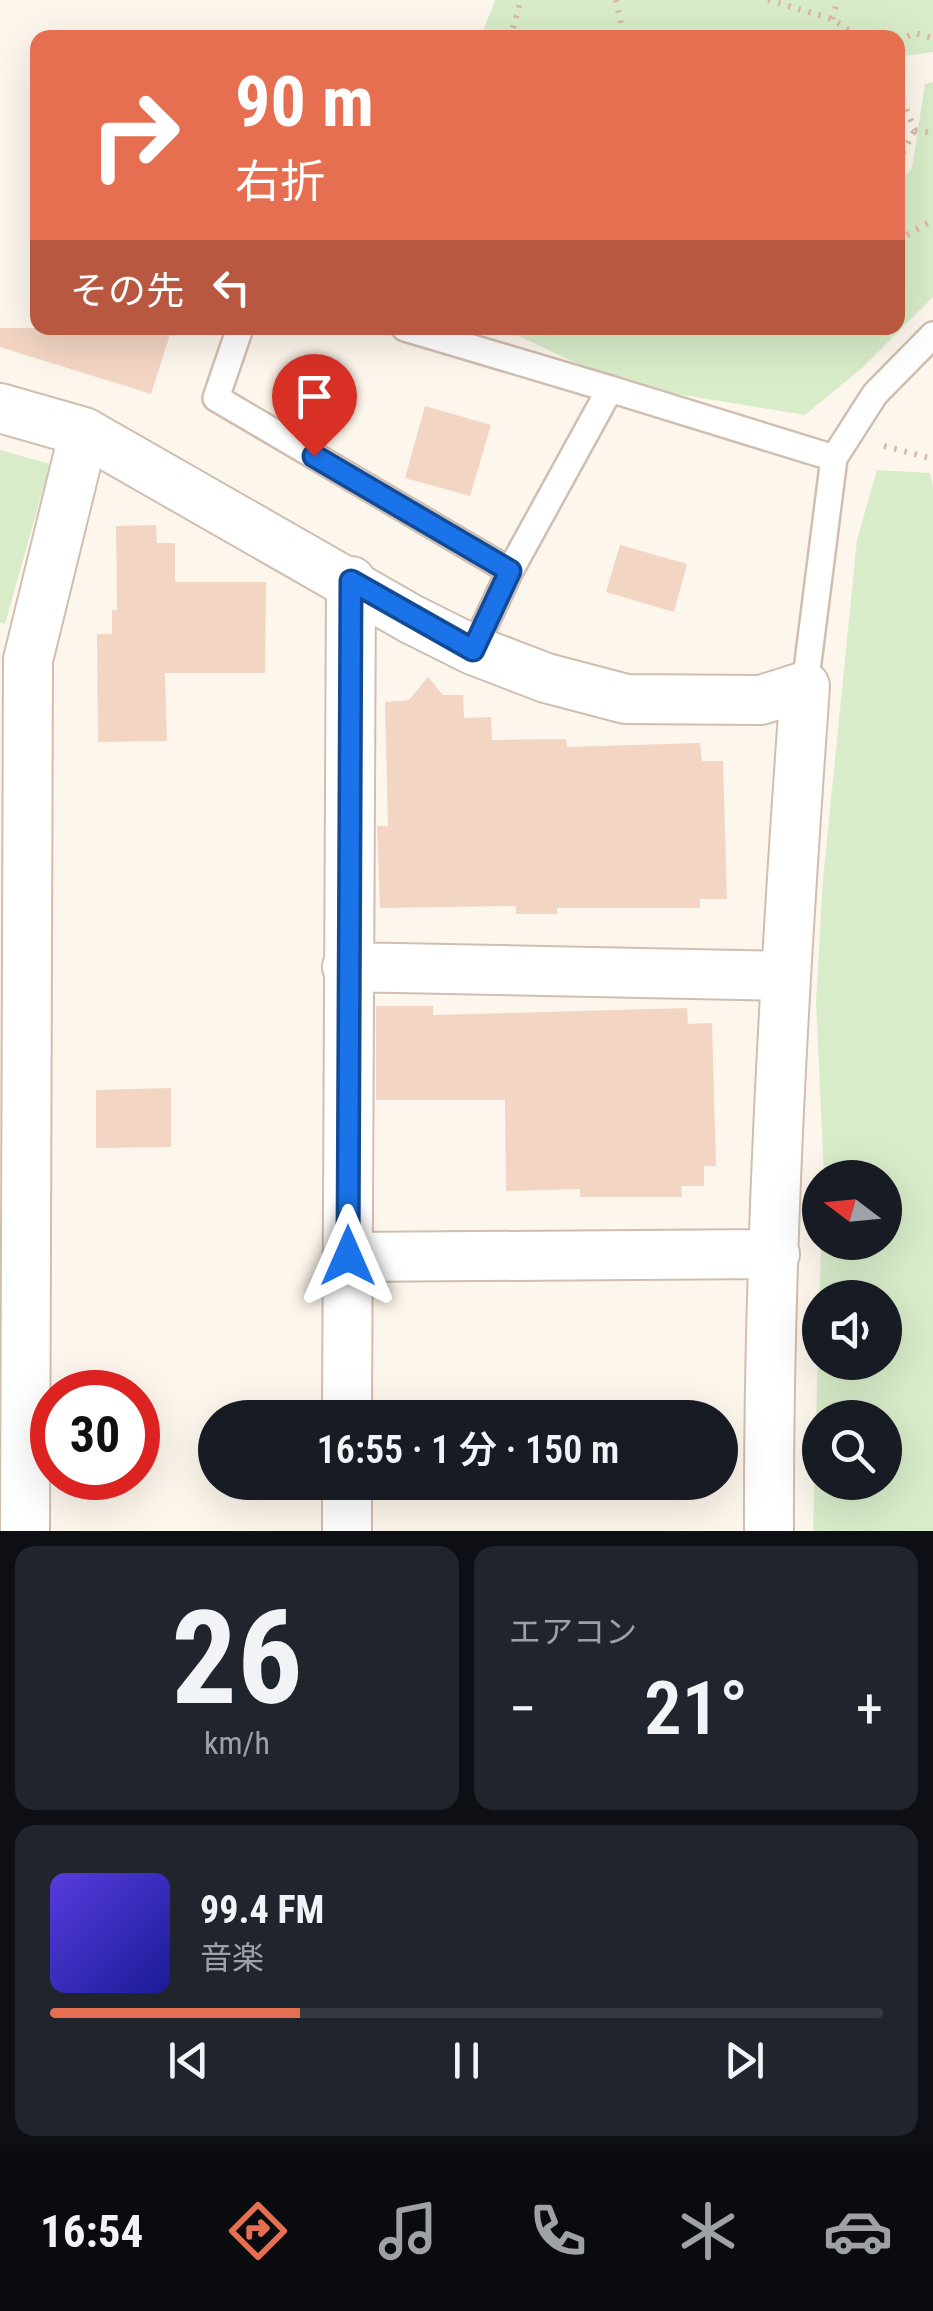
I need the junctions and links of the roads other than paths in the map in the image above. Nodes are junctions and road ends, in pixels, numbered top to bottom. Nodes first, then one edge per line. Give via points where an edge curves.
1 (238, 335) edge
2 (429, 335) edge
3 (933, 335) edge
4 (610, 389) junction
5 (0, 408) edge
6 (84, 432) junction
7 (834, 458) junction
8 (510, 571) junction
9 (351, 581) junction
10 (473, 650) junction
11 (805, 686) junction
12 (347, 966) junction
13 (784, 976) junction
14 (775, 1254) junction
15 (348, 1256) junction
16 (348, 1400) edge
17 (347, 1500) edge
18 (25, 1531) edge
19 (347, 1531) edge
20 (769, 1531) edge

1 - 8 lane via 216,398
2 - 4 lane
3 - 7 lane via 875,394
4 - 7 lane
4 - 8 lane
5 - 6 street
6 - 9 street
6 - 18 street via 28,660
7 - 11 lane
8 - 10 lane
9 - 10 street
9 - 12 street
10 - 11 street via 626,699 761,700
11 - 13 street
12 - 13 street
12 - 15 street
13 - 14 street
14 - 15 street
14 - 20 street
15 - 16 street
17 - 19 street

